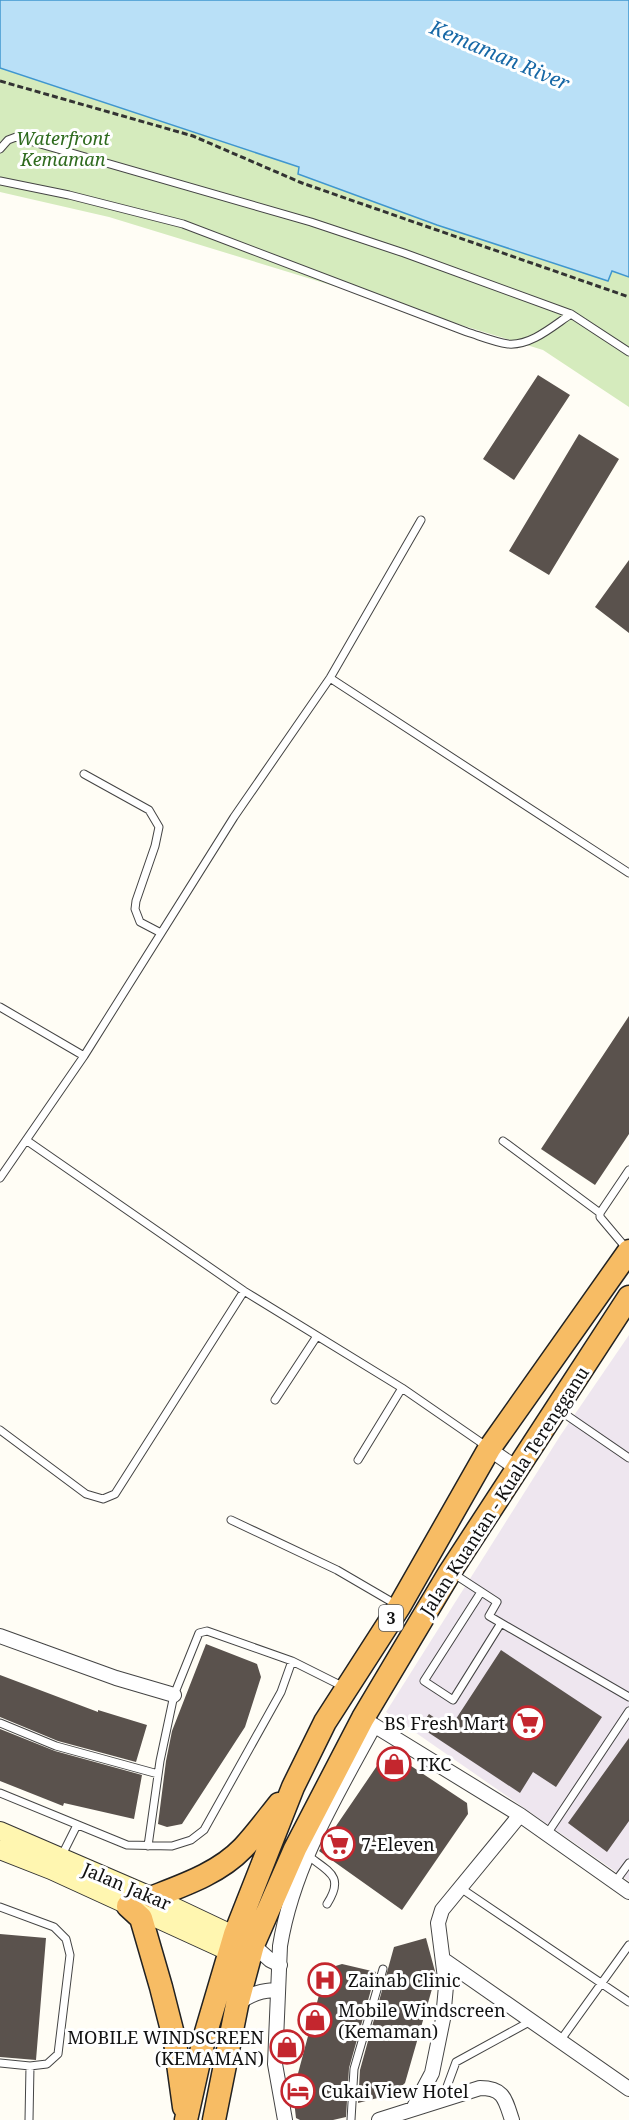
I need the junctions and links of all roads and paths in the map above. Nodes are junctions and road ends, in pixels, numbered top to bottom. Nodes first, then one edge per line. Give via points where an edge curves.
1 (0, 81) edge
2 (0, 149) edge
3 (0, 181) edge
4 (629, 297) edge
5 (571, 314) junction
6 (629, 352) edge
7 (421, 520) dead end
8 (330, 678) junction
9 (84, 774) dead end
10 (629, 873) edge
11 (161, 933) junction
12 (0, 1007) edge
13 (84, 1056) junction
14 (26, 1140) junction
15 (503, 1141) dead end
16 (629, 1170) edge
17 (0, 1178) edge
18 (600, 1213) junction
19 (629, 1251) edge
20 (244, 1291) junction
21 (629, 1297) edge
22 (317, 1336) junction
23 (402, 1388) junction
24 (275, 1400) dead end
25 (558, 1409) junction
26 (0, 1430) edge
27 (489, 1449) junction
28 (629, 1458) edge
29 (358, 1460) dead end
30 (518, 1469) junction
31 (231, 1520) dead end
32 (450, 1572) junction
33 (481, 1592) junction
34 (399, 1607) junction
35 (501, 1623) junction
36 (0, 1636) edge
37 (292, 1660) junction
38 (346, 1688) junction
39 (174, 1695) junction
40 (629, 1697) edge
41 (629, 1712) edge
42 (368, 1722) junction
43 (0, 1723) edge
44 (158, 1774) junction
45 (293, 1787) junction
46 (0, 1793) edge
47 (520, 1815) junction
48 (76, 1825) junction
49 (0, 1831) edge
50 (547, 1834) junction
51 (148, 1846) junction
52 (0, 1850) edge
53 (301, 1852) junction
54 (61, 1857) junction
55 (629, 1863) edge
56 (615, 1882) junction
57 (459, 1887) junction
58 (629, 1892) edge
59 (153, 1897) junction
60 (327, 1904) dead end
61 (128, 1906) junction
62 (0, 1907) edge
63 (629, 1945) edge
64 (242, 1948) junction
65 (444, 1960) junction
66 (280, 1965) junction
67 (382, 1969) dead end
68 (601, 1983) junction
69 (278, 1990) junction
70 (629, 2002) edge
71 (237, 2005) junction
72 (531, 2021) junction
73 (560, 2041) junction
74 (0, 2063) edge
75 (30, 2066) junction
76 (629, 2089) edge
77 (442, 2100) junction
78 (413, 2109) junction
79 (29, 2120) edge
80 (185, 2120) edge
81 (214, 2120) edge
82 (285, 2120) edge
83 (351, 2120) edge
84 (379, 2120) edge
85 (512, 2120) edge

1 - 4 path via 194,136 302,183
2 - 5 lane via 16,137 300,219
3 - 5 lane via 183,224 497,342 520,343 536,337
5 - 6 lane
7 - 8 lane
8 - 10 lane
8 - 11 lane via 234,817
9 - 11 lane via 149,810 159,826 135,909 140,922
11 - 13 lane
12 - 13 lane
13 - 14 lane
14 - 17 lane
14 - 20 lane
15 - 18 lane
16 - 18 lane
18 - 19 lane via 601,1221
19 - 27 highway, Jalan Kuantan - Kuala Terengganu / 3
20 - 22 lane
20 - 26 lane via 115,1494 103,1499 87,1494
21 - 25 highway, Jalan Kuantan - Kuala Terengganu / 3
22 - 23 lane
22 - 24 lane
23 - 27 lane
23 - 29 lane
25 - 28 lane
25 - 30 highway, Jalan Kuantan - Kuala Terengganu / 3
27 - 30 street
27 - 34 highway, Jalan Kuantan - Kuala Terengganu / 3
30 - 32 highway, Jalan Kuantan - Kuala Terengganu / 3
31 - 34 lane via 337,1570
32 - 33 lane
32 - 42 highway, Jalan Kuantan - Kuala Terengganu / 3
33 - 35 lane via 497,1602 489,1616
33 - 35 lane via 424,1681 453,1700
34 - 38 highway, Jalan Kuantan - Kuala Terengganu / 3
35 - 40 lane
36 - 39 street
37 - 38 lane
37 - 39 lane via 203,1630
37 - 51 lane via 281,1692 204,1830 191,1840 172,1846
38 - 45 highway, Jalan Kuantan - Kuala Terengganu / 3 via 324,1722
39 - 44 lane
41 - 50 lane
42 - 47 street
42 - 53 highway, Jalan Kuantan - Kuala Terengganu / 3
43 - 44 lane via 56,1746
44 - 51 lane
45 - 59 highway via 242,1849 202,1877
45 - 64 highway, Jalan Kuantan - Kuala Terengganu / 3
46 - 48 lane
47 - 50 street
47 - 57 street
48 - 51 lane via 128,1845
48 - 54 lane
49 - 54 main road, Jalan Jakar
50 - 56 street
52 - 61 main road, Jalan Jakar
53 - 60 lane via 334,1879 337,1885
53 - 64 highway, Jalan Kuantan - Kuala Terengganu / 3
53 - 66 street via 279,1946
54 - 59 main road, Jalan Jakar
55 - 56 lane
56 - 58 street
57 - 65 street via 442,1910 438,1923
57 - 68 lane
59 - 64 main road, Jalan Jakar
61 - 64 main road, Jalan Jakar
61 - 80 highway via 141,1918 164,1998 175,2042
62 - 75 lane via 54,1927 66,1939 70,1955 58,2054 47,2064
63 - 68 lane
64 - 66 street
64 - 71 highway, Jalan Kuantan - Kuala Terengganu / 3
64 - 80 highway, Jalan Kuantan - Kuala Terengganu / 3 via 204,2039
65 - 72 street
65 - 78 street via 446,1986 438,2052
66 - 69 street
67 - 83 lane via 354,2069
68 - 70 lane
68 - 73 lane
69 - 71 street via 253,1993
69 - 82 street via 275,2064
71 - 81 highway, Jalan Kuantan - Kuala Terengganu / 3
72 - 73 street
72 - 77 lane via 456,2062
73 - 76 street
74 - 75 lane
75 - 79 lane
77 - 78 street
77 - 85 street via 480,2088 494,2088 502,2095
78 - 84 street

